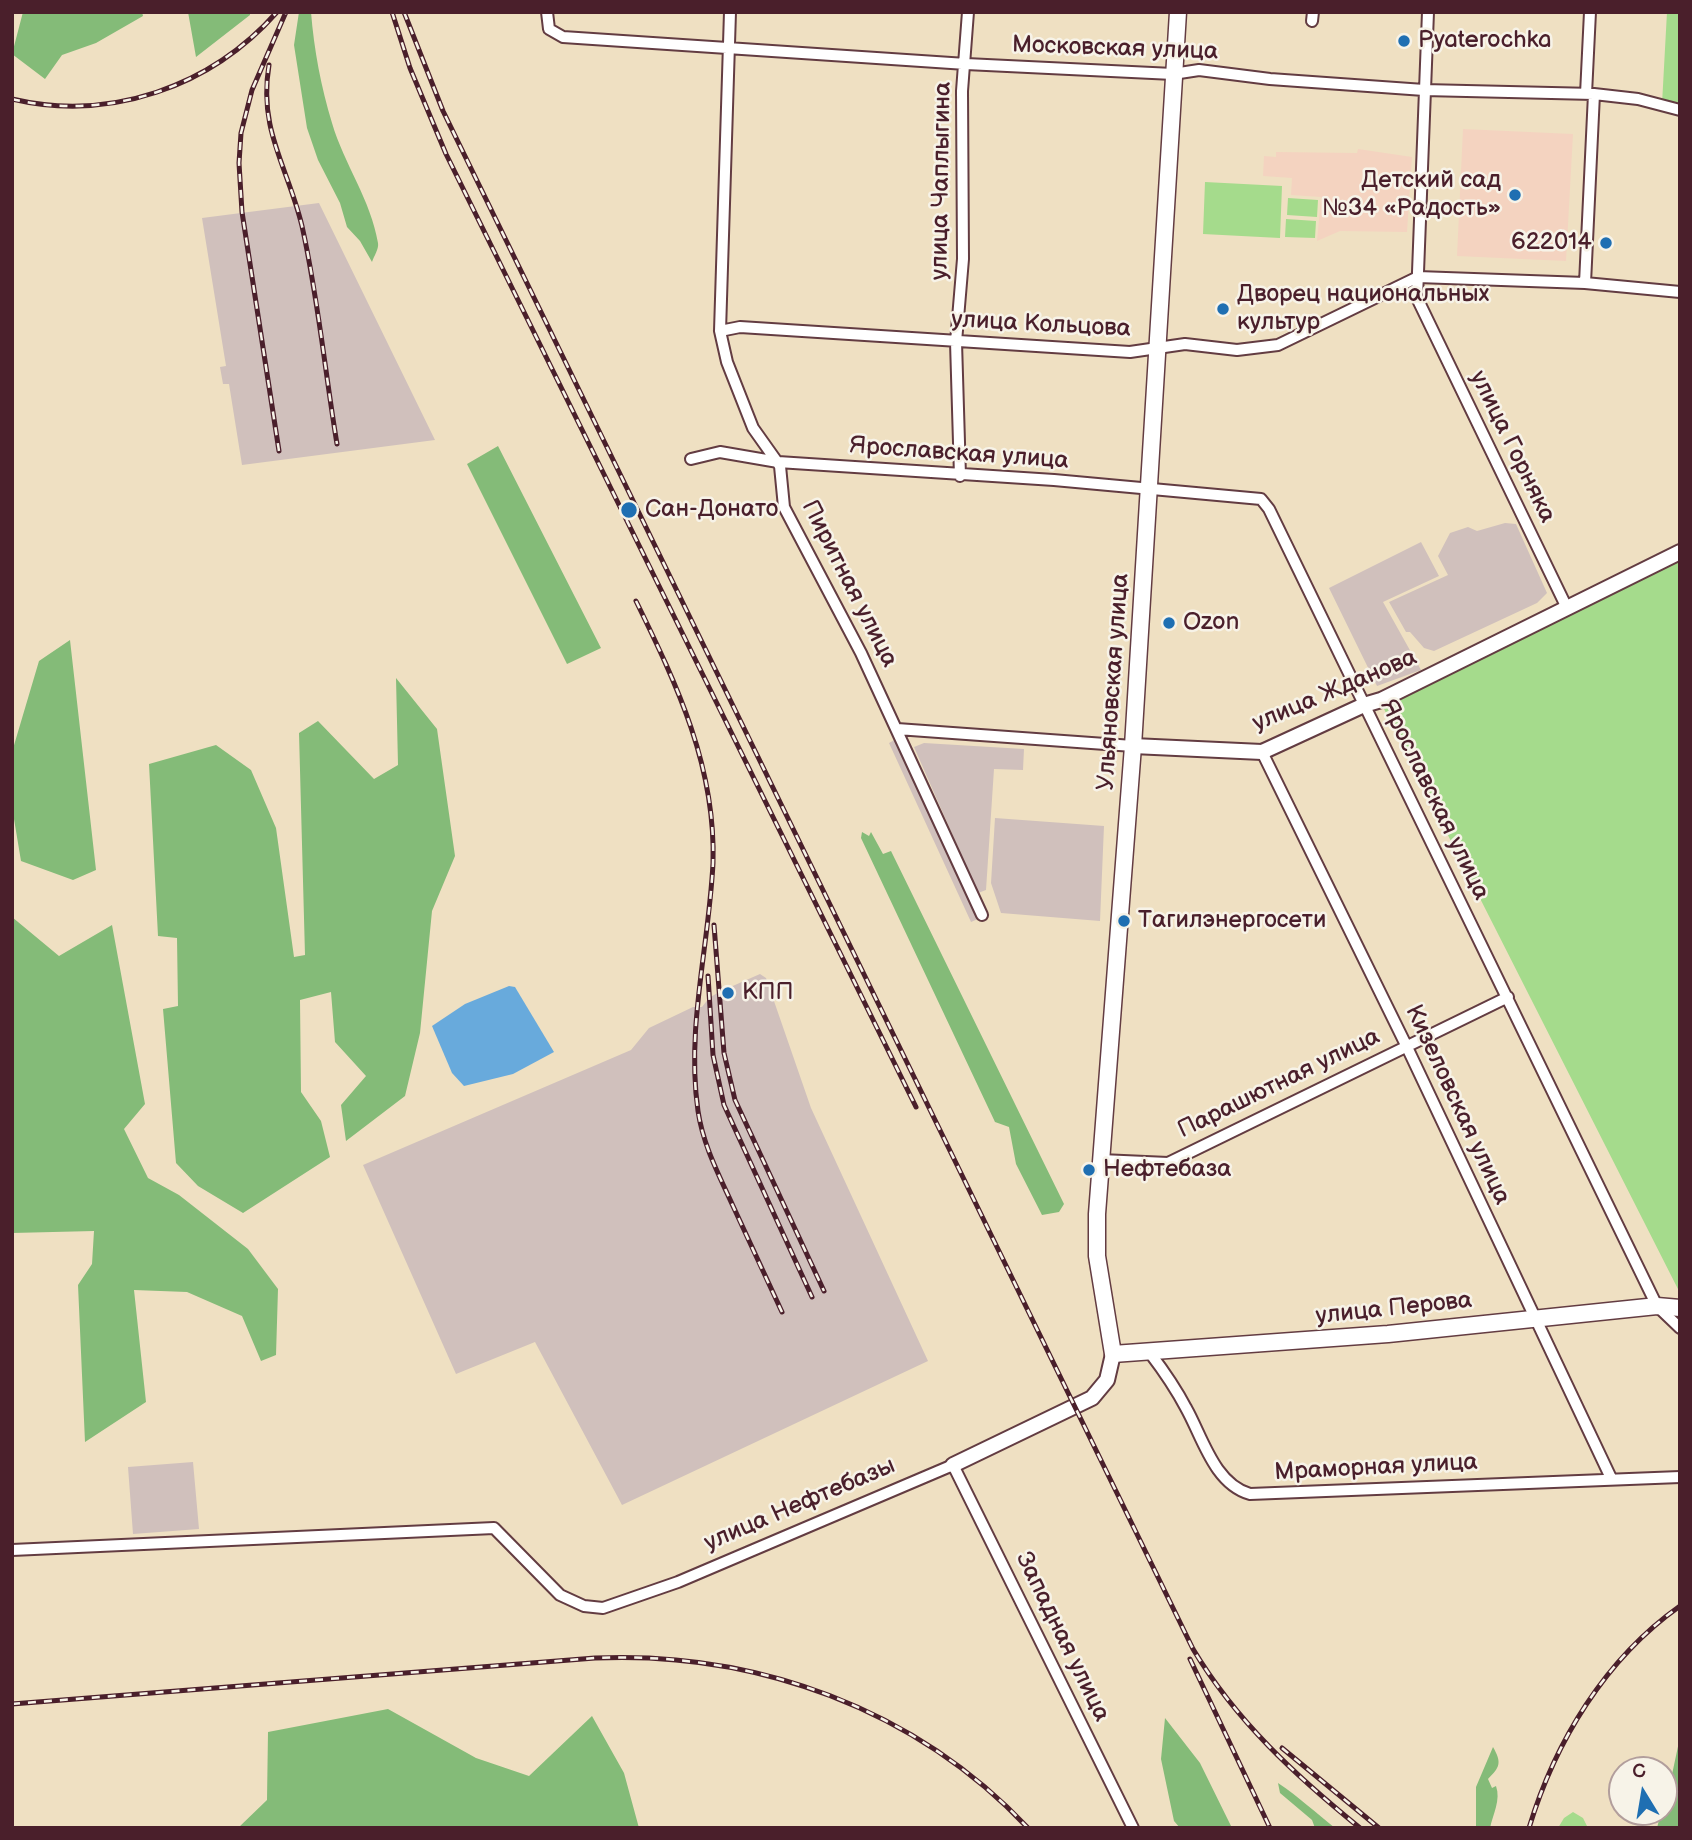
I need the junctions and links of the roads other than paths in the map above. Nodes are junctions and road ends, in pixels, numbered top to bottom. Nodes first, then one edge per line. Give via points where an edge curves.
1 (547, 12) edge
2 (730, 12) edge
3 (968, 12) edge
4 (1178, 12) edge
5 (1428, 12) edge
6 (1590, 12) edge
7 (729, 48) junction
8 (966, 64) junction
9 (1173, 74) junction
10 (1424, 90) junction
11 (1590, 94) junction
12 (1680, 110) edge
13 (1418, 277) junction
14 (1586, 283) junction
15 (1680, 292) edge
16 (720, 331) junction
17 (956, 342) junction
18 (1158, 348) junction
19 (691, 459) dead end
20 (778, 462) junction
21 (960, 476) junction
22 (1149, 491) junction
23 (1680, 552) edge
24 (1567, 608) junction
25 (1364, 705) junction
26 (897, 729) junction
27 (1133, 746) junction
28 (1262, 752) junction
29 (982, 915) dead end
30 (1508, 997) junction
31 (1406, 1045) junction
32 (1101, 1160) junction
33 (1657, 1307) junction
34 (1680, 1308) edge
35 (1535, 1318) junction
36 (1680, 1328) edge
37 (1150, 1353) junction
38 (1113, 1354) junction
39 (953, 1465) junction
40 (1680, 1477) edge
41 (1611, 1478) junction
42 (12, 1550) edge
43 (1133, 1828) edge

1 - 7 street, Московская улица via 549,29 563,37
2 - 7 street, Пиритная улица
3 - 8 street, улица Чаплыгина
4 - 9 main road, Ульяновская улица
5 - 10 street, улица Горняка
6 - 11 street
7 - 8 street, Московская улица
7 - 16 street, Пиритная улица
8 - 9 street, Московская улица
8 - 17 street, улица Чаплыгина via 962,90 963,259
9 - 10 street, Московская улица via 1199,70
9 - 18 main road, Ульяновская улица
10 - 11 street, Московская улица
10 - 13 street, улица Горняка
11 - 12 street, Московская улица
11 - 14 street
13 - 14 street, улица Кольцова
13 - 18 street, улица Кольцова via 1278,345 1237,350 1185,344
13 - 24 street, улица Горняка via 1417,298 1422,310
14 - 15 street, улица Кольцова
16 - 17 street, улица Кольцова via 740,327
16 - 20 street, Пиритная улица via 753,428
17 - 18 street, улица Кольцова via 1130,352
17 - 21 street, улица Чаплыгина
18 - 22 main road, Ульяновская улица
19 - 20 street, Ярославская улица via 720,452
20 - 21 street, Ярославская улица
20 - 26 street, Пиритная улица via 784,508
21 - 22 street, Ярославская улица
22 - 25 street, Ярославская улица via 1261,499
22 - 27 main road, Ульяновская улица
23 - 24 street, улица Жданова
24 - 25 street, улица Жданова
25 - 28 street, улица Жданова
25 - 30 street, Ярославская улица
26 - 27 street, улица Жданова
26 - 29 street, Пиритная улица
27 - 28 street, улица Жданова
27 - 32 main road, Ульяновская улица
28 - 31 street, Кизеловская улица
30 - 31 street, Парашютная улица
30 - 33 street, Ярославская улица
31 - 32 street, Парашютная улица via 1168,1163
31 - 35 street, Кизеловская улица
32 - 38 main road, Ульяновская улица via 1097,1256
33 - 34 main road, улица Перова
33 - 35 main road, улица Перова
33 - 36 street, Ярославская улица
35 - 37 main road, улица Перова
35 - 41 street, Кизеловская улица
37 - 38 main road, улица Перова
37 - 41 street, Мраморная улица via 1182,1400 1212,1461 1235,1486 1250,1494
38 - 39 street, улица Нефтебазы via 1107,1380 1092,1398
39 - 42 street, улица Нефтебазы via 678,1582 603,1608 584,1606 560,1595 494,1528
39 - 43 street, Западная улица
40 - 41 street, Мраморная улица

